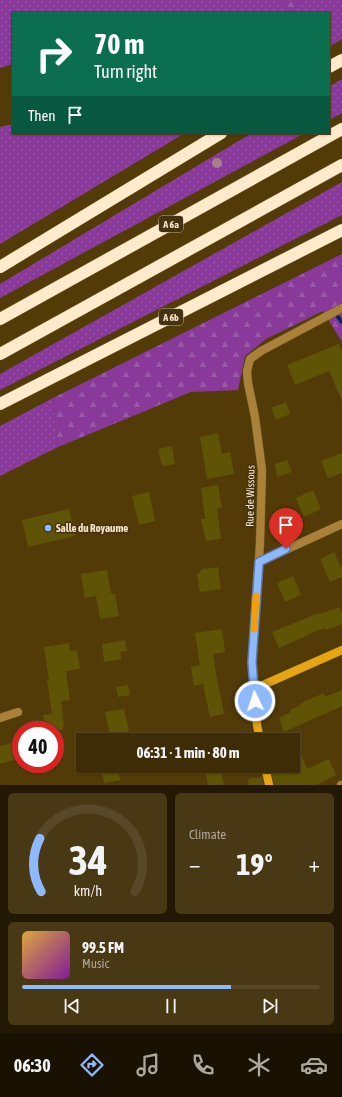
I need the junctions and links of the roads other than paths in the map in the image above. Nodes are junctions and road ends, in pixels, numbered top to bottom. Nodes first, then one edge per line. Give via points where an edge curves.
1 (342, 60) edge
2 (330, 67) edge
3 (342, 129) edge
4 (219, 134) edge
5 (342, 165) edge
6 (342, 230) edge
7 (0, 267) edge
8 (342, 308) edge
9 (0, 319) edge
10 (0, 354) edge
11 (0, 404) edge
12 (342, 524) edge
13 (259, 562) junction
14 (342, 650) edge
15 (254, 689) junction
16 (18, 712) dead end
17 (0, 718) edge
18 (259, 733) edge
19 (266, 773) edge
20 (268, 785) edge

1 - 2 highway
3 - 9 highway, A 6a
4 - 7 highway
5 - 10 highway
6 - 11 highway, A 6b
8 - 13 street, Rue de Wissous via 250,360 247,371 248,383 256,417 262,470
12 - 13 street
13 - 15 street, Rue de Wissous via 252,662
14 - 15 street
15 - 18 street, Rue de Wissous
16 - 17 street
19 - 20 street

